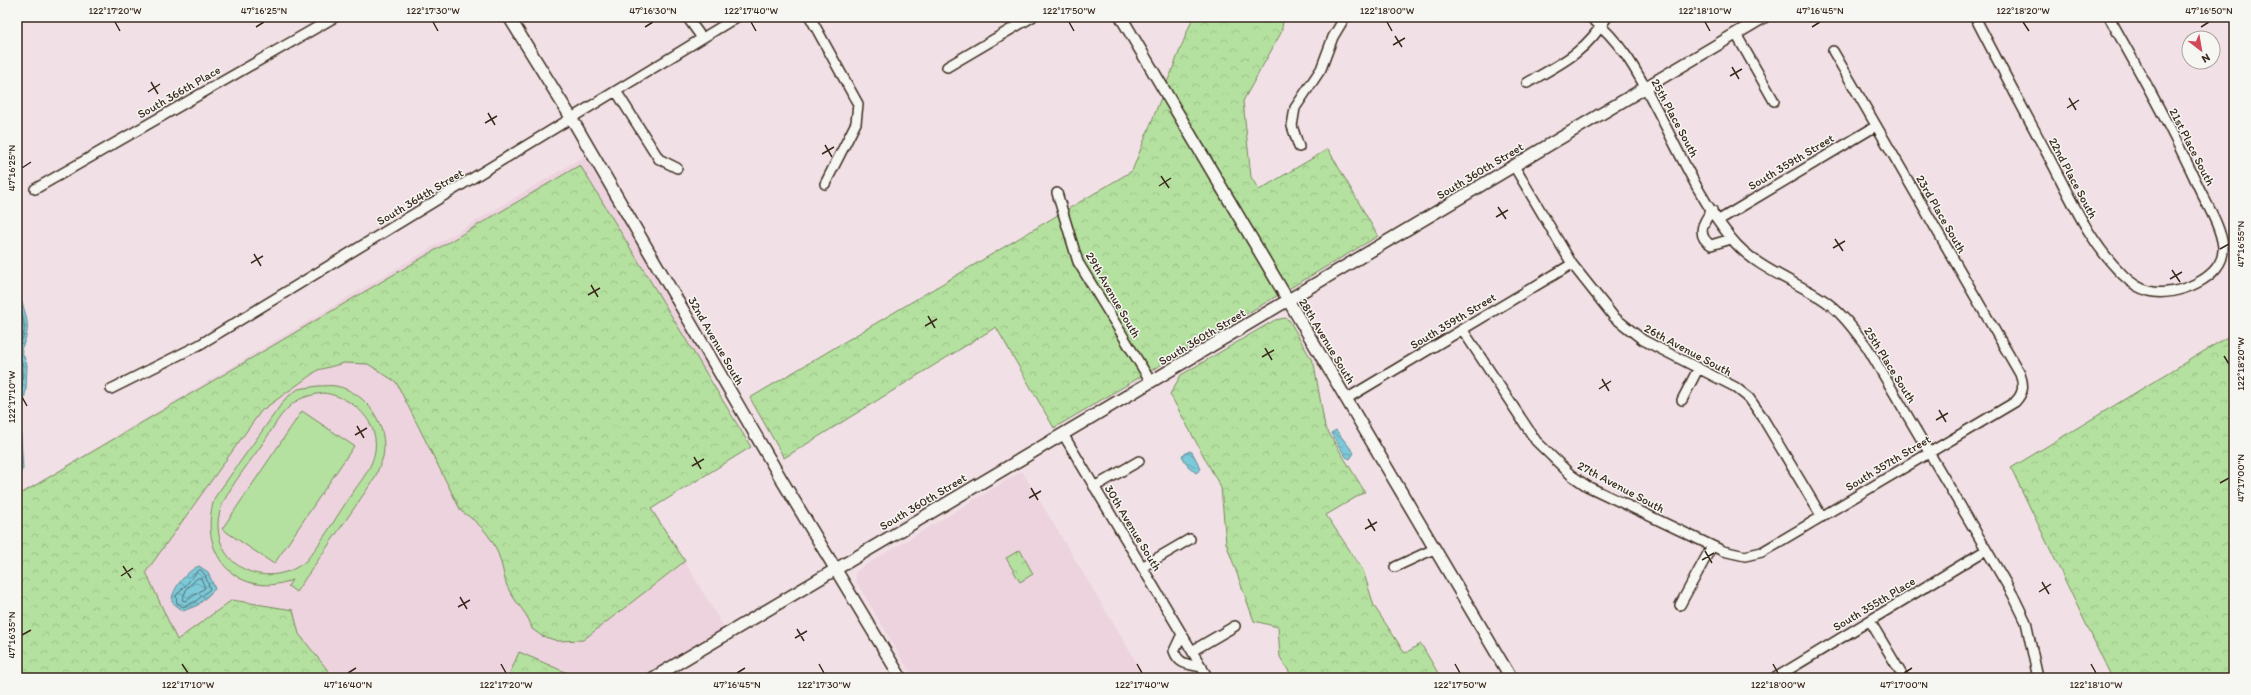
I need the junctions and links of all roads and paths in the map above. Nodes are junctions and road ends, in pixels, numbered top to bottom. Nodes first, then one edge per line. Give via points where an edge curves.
1 (335, 17) edge
2 (509, 17) edge
3 (687, 17) edge
4 (738, 17) edge
5 (810, 17) edge
6 (1032, 17) edge
7 (1121, 17) edge
8 (1345, 17) edge
9 (1590, 17) edge
10 (1607, 17) edge
11 (1764, 17) edge
12 (1975, 17) edge
13 (2109, 17) edge
14 (1602, 26) junction
15 (1736, 34) junction
16 (702, 38) junction
17 (1832, 51) dead end
18 (947, 67) dead end
19 (1527, 83) dead end
20 (1645, 88) junction
21 (616, 91) junction
22 (1774, 101) dead end
23 (572, 119) junction
24 (1876, 126) junction
25 (1300, 147) dead end
26 (1514, 166) junction
27 (677, 168) dead end
28 (825, 184) dead end
29 (35, 189) dead end
30 (1057, 193) dead end
31 (1712, 210) junction
32 (1719, 220) junction
33 (1731, 239) junction
34 (1572, 264) junction
35 (2194, 284) joint
36 (1288, 300) junction
37 (1462, 329) junction
38 (1698, 369) junction
39 (1151, 382) junction
40 (111, 389) dead end
41 (2022, 391) joint
42 (1346, 399) junction
43 (1682, 400) dead end
44 (1063, 434) junction
45 (1928, 453) junction
46 (1139, 461) dead end
47 (1094, 487) junction
48 (1822, 517) junction
49 (1190, 539) dead end
50 (1712, 546) junction
51 (1434, 549) junction
52 (1986, 550) junction
53 (1762, 552) joint
54 (1142, 567) junction
55 (1395, 568) dead end
56 (837, 569) junction
57 (1680, 605) dead end
58 (1870, 621) junction
59 (1235, 626) dead end
60 (1182, 634) junction
61 (1192, 651) junction
62 (1202, 667) junction
63 (653, 678) edge
64 (901, 678) edge
65 (1208, 678) edge
66 (1511, 678) edge
67 (1775, 678) edge
68 (1904, 678) edge
69 (2038, 678) edge

1 - 29 street, South 366th Place
2 - 23 street, 32nd Avenue South
3 - 16 street
4 - 16 street, South 364th Street
5 - 28 street via 858,104 856,123
6 - 18 street
7 - 36 street, 28th Avenue South
8 - 25 street via 1333,37 1321,69 1295,108 1292,126
9 - 14 street, 25th Place South
10 - 14 street
11 - 15 street, South 360th Street
12 - 35 street, 22nd Place South via 2093,241 2101,251 2125,276 2149,291 2180,291
13 - 35 street, 21st Place South via 2184,154 2216,224 2223,247 2220,263 2212,273
14 - 19 street via 1581,50
14 - 20 street, 25th Place South via 1622,48
15 - 20 street, South 360th Street
15 - 22 street
16 - 21 street, South 364th Street
17 - 24 street, 23rd Place South
20 - 26 street, South 360th Street
20 - 31 street, 25th Place South
21 - 23 street, South 364th Street
21 - 27 street via 659,159
23 - 40 street, South 364th Street via 199,345
23 - 56 street, 32nd Avenue South via 764,451
24 - 32 street, South 359th Street
24 - 41 street, 23rd Place South via 2015,365 2022,379
26 - 34 street, 26th Avenue South
26 - 36 street, South 360th Street
30 - 39 street, 29th Avenue South via 1078,262
31 - 32 street, 25th Place South
31 - 33 street via 1702,228 1704,238 1711,245
32 - 33 street, 25th Place South
33 - 45 street, 25th Place South via 1773,272 1820,297 1846,319 1880,366
34 - 37 street, South 359th Street
34 - 38 street, 26th Avenue South via 1614,318 1628,330
36 - 39 street, South 360th Street
36 - 42 street, 28th Avenue South
37 - 42 street, South 359th Street
37 - 50 street, 27th Avenue South via 1536,441 1571,476
38 - 43 street
38 - 48 street, 26th Avenue South via 1735,388 1755,405
39 - 44 street, South 360th Street
41 - 45 street, South 357th Street via 2018,399 2010,405
42 - 51 street, 28th Avenue South
44 - 47 street, 30th Avenue South
44 - 56 street, South 360th Street
45 - 48 street, South 357th Street
45 - 52 street, 25th Place South
46 - 47 street
47 - 54 street, 30th Avenue South
48 - 53 street, South 357th Street
49 - 54 street
50 - 53 street, 27th Avenue South via 1745,556
50 - 57 street
51 - 55 street
51 - 66 street, 28th Avenue South
52 - 58 street, South 355th Place
52 - 69 street, 25th Place South via 2026,622
54 - 60 street, 30th Avenue South
56 - 63 street, South 360th Street
56 - 64 street, 32nd Avenue South
58 - 67 street, South 355th Place
58 - 68 street
59 - 61 street
60 - 61 street, 30th Avenue South
60 - 62 street via 1174,651 1176,657 1181,663
61 - 62 street, 30th Avenue South
62 - 65 street, 30th Avenue South

